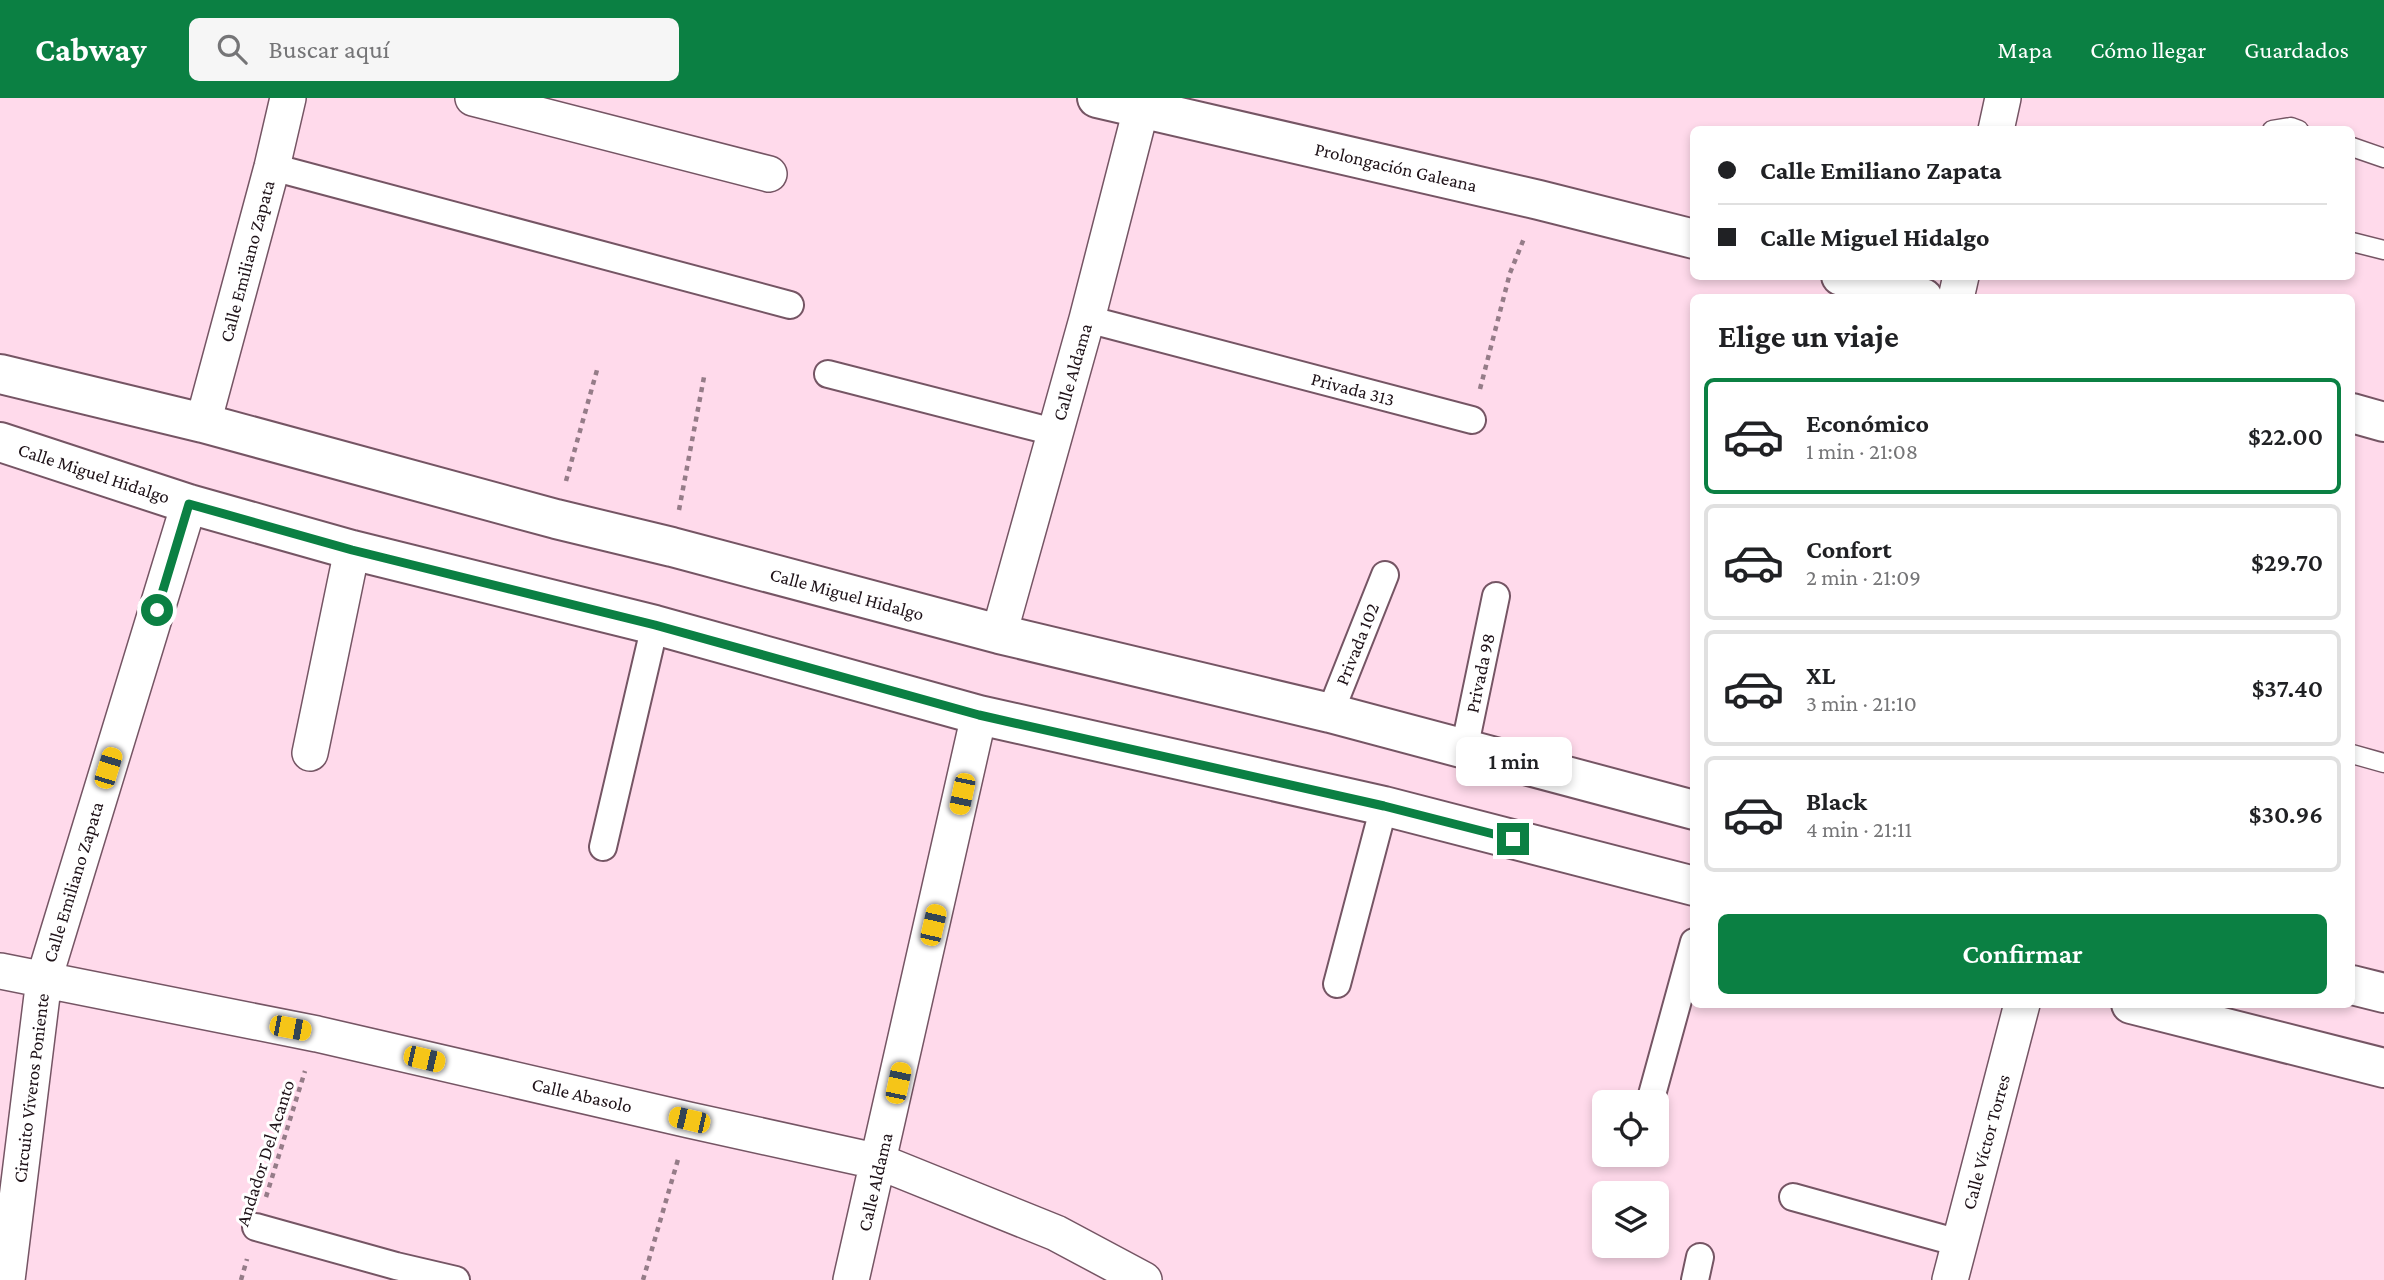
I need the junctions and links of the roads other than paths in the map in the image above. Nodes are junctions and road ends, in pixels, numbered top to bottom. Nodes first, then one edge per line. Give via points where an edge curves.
1 (288, 98) edge
2 (473, 98) edge
3 (1097, 98) edge
4 (2003, 98) edge
5 (1141, 109) junction
6 (1997, 126) edge
7 (2355, 148) edge
8 (2384, 158) edge
9 (272, 167) junction
10 (769, 174) dead end
11 (1690, 238) edge
12 (2355, 243) edge
13 (2384, 250) edge
14 (1856, 280) edge
15 (1908, 294) edge
16 (790, 305) dead end
17 (1087, 319) junction
18 (0, 374) edge
19 (828, 374) dead end
20 (2355, 414) edge
21 (1472, 420) road end
22 (2384, 422) edge
23 (203, 423) junction
24 (1054, 432) junction
25 (0, 443) edge
26 (189, 504) junction
27 (352, 550) junction
28 (1385, 575) dead end
29 (1496, 596) dead end
30 (655, 625) junction
31 (999, 634) junction
32 (1329, 713) junction
33 (979, 715) junction
34 (1464, 750) junction
35 (310, 753) dead end
36 (2355, 755) edge
37 (2384, 763) edge
38 (1384, 806) junction
39 (1690, 809) edge
40 (603, 847) dead end
41 (1690, 885) edge
42 (1690, 957) edge
43 (0, 971) edge
44 (44, 979) junction
45 (1337, 984) dead end
46 (2355, 986) edge
47 (2384, 993) edge
48 (2021, 1008) edge
49 (2147, 1008) edge
50 (2384, 1068) edge
51 (1653, 1090) edge
52 (880, 1162) junction
53 (1793, 1197) dead end
54 (256, 1227) road end
55 (1959, 1243) junction
56 (394, 1273) edge
57 (7, 1280) edge
58 (456, 1280) edge
59 (852, 1280) edge
60 (1144, 1280) edge
61 (1950, 1280) edge

1 - 9 street, Calle Emiliano Zapata
2 - 10 street
3 - 5 main road, Prolongación Galeana
4 - 6 street
5 - 11 main road, Prolongación Galeana
5 - 17 street, Calle Aldama
7 - 8 lane
9 - 16 street
9 - 23 street, Calle Emiliano Zapata
12 - 13 lane
14 - 15 main road
17 - 21 street, Privada 313
17 - 24 street, Calle Aldama
18 - 23 main road, Calle Miguel Hidalgo
19 - 24 street
20 - 22 main road
23 - 31 main road, Calle Miguel Hidalgo
24 - 31 street, Calle Aldama
25 - 26 main road, Calle Miguel Hidalgo
26 - 27 main road, Calle Miguel Hidalgo
26 - 44 street, Calle Emiliano Zapata
27 - 30 main road, Calle Miguel Hidalgo
27 - 35 street
28 - 32 street, Privada 102
29 - 34 street, Privada 98
30 - 33 main road, Calle Miguel Hidalgo
30 - 40 street
31 - 32 main road, Calle Miguel Hidalgo
32 - 34 main road, Calle Miguel Hidalgo
33 - 38 main road, Calle Miguel Hidalgo
33 - 52 street, Calle Aldama
34 - 39 main road, Calle Miguel Hidalgo
36 - 37 lane
38 - 41 main road, Calle Miguel Hidalgo
38 - 45 street
42 - 51 street
43 - 44 street, Calle Abasolo
44 - 52 street, Calle Abasolo via 317,1034
44 - 57 street, Circuito Viveros Poniente
46 - 47 main road
48 - 55 street, Calle Víctor Torres
49 - 50 main road
52 - 59 street, Calle Aldama
52 - 60 street, Calle Abasolo via 1056,1233
53 - 55 street
54 - 56 street
55 - 61 street, Calle Víctor Torres
56 - 58 street

